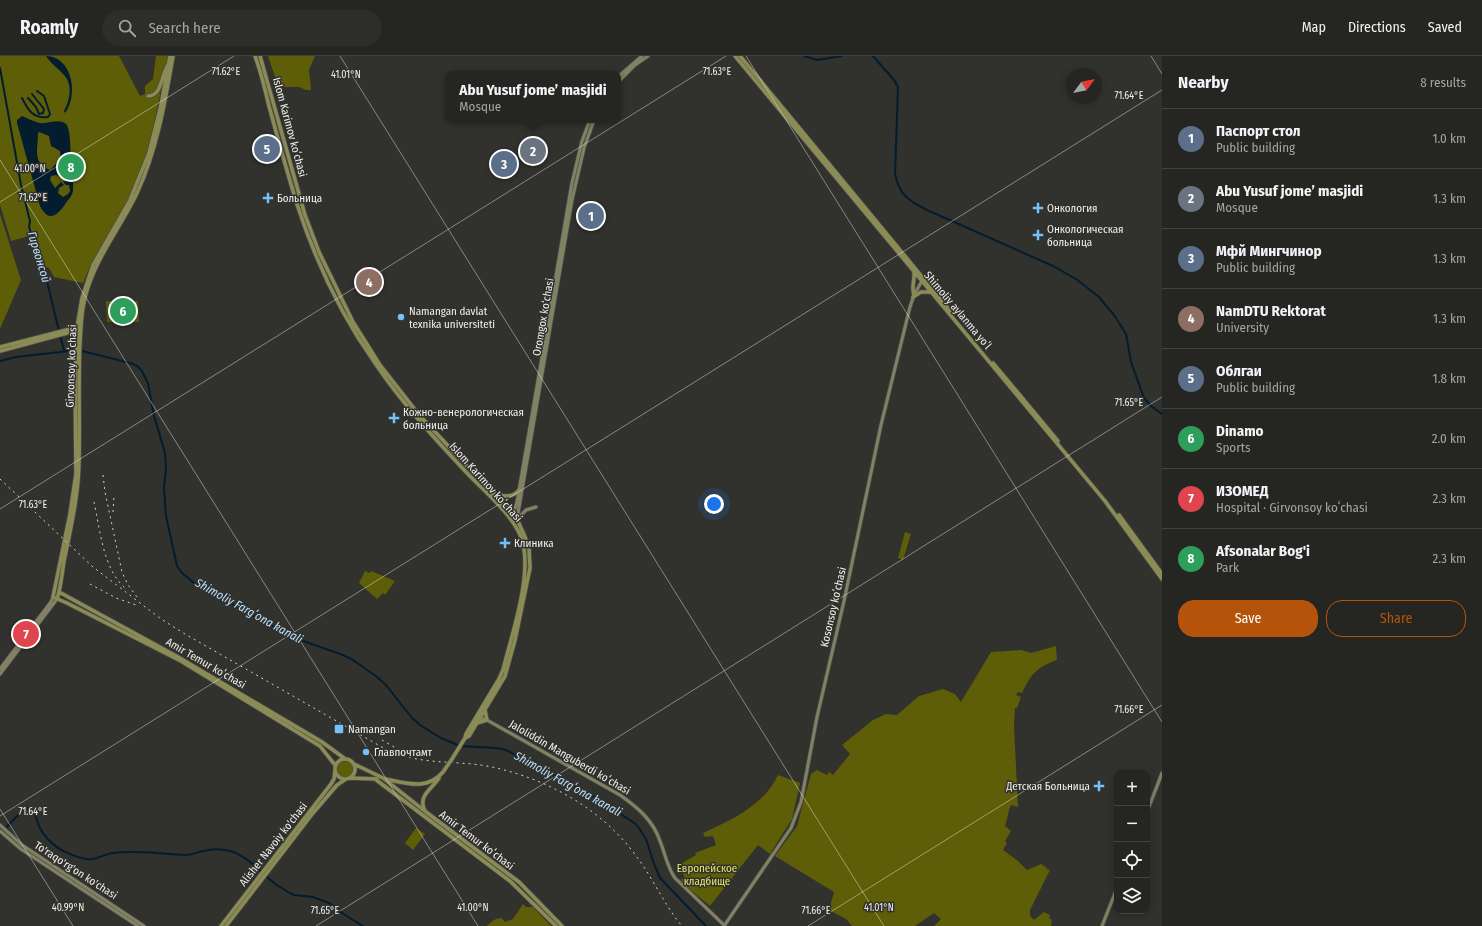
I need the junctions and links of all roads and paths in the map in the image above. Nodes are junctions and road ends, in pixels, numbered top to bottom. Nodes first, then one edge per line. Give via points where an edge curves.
1 (170, 56) edge
2 (173, 56) edge
3 (255, 56) edge
4 (260, 56) edge
5 (642, 56) edge
6 (648, 56) edge
7 (735, 56) edge
8 (740, 56) edge
9 (168, 64) junction
10 (621, 74) edge
11 (621, 79) edge
12 (271, 94) junction
13 (148, 96) dead end
14 (266, 96) junction
15 (589, 123) edge
16 (593, 123) edge
17 (156, 131) junction
18 (875, 222) junction
19 (914, 271) junction
20 (923, 279) junction
21 (932, 292) junction
22 (914, 296) junction
23 (79, 328) junction
24 (58, 334) junction
25 (0, 347) edge
26 (0, 351) edge
27 (77, 356) junction
28 (1024, 403) junction
29 (1058, 444) junction
30 (519, 490) junction
31 (491, 492) junction
32 (536, 507) dead end
33 (515, 517) junction
34 (513, 522) junction
35 (1162, 574) edge
36 (1162, 579) edge
37 (55, 590) junction
38 (59, 593) junction
39 (52, 597) junction
40 (57, 599) junction
41 (136, 636) junction
42 (0, 669) edge
43 (0, 674) edge
44 (243, 696) junction
45 (485, 710) junction
46 (478, 717) junction
47 (487, 720) junction
48 (477, 723) junction
49 (465, 738) junction
50 (344, 758) junction
51 (354, 764) junction
52 (335, 766) junction
53 (335, 772) junction
54 (443, 772) junction
55 (1162, 773) edge
56 (383, 778) junction
57 (348, 779) junction
58 (375, 779) junction
59 (1149, 806) edge
60 (426, 812) junction
61 (1, 826) edge
62 (0, 831) edge
63 (6, 834) junction
64 (476, 852) junction
65 (265, 871) junction
66 (262, 876) junction
67 (1114, 896) edge
68 (138, 926) edge
69 (144, 926) edge
70 (221, 926) edge
71 (226, 926) edge
72 (556, 926) edge
73 (562, 926) edge
74 (725, 926) edge
75 (1102, 926) edge

1 - 9 main road, Girvonsoy koʻchasi
2 - 17 main road, Girvonsoy koʻchasi
3 - 14 main road, Islom Karimov koʻchasi
4 - 12 main road, Islom Karimov koʻchasi
5 - 10 main road
6 - 11 main road
7 - 18 main road, Shimoliy aylanma yoʻl
8 - 18 main road, Shimoliy aylanma yoʻl
9 - 13 main road via 158,92
9 - 17 main road, Girvonsoy koʻchasi
12 - 14 main road
12 - 31 main road, Islom Karimov koʻchasi via 310,230 350,316 380,365 401,393 436,435
14 - 34 main road, Islom Karimov koʻchasi via 310,243 349,322 398,395
15 - 30 main road, Oromgox ko‘chasi via 582,140 572,184
16 - 33 main road, Oromgox ko‘chasi via 574,191
17 - 23 main road, Girvonsoy koʻchasi via 146,171 137,193 94,268
18 - 19 main road, Shimoliy aylanma yoʻl
18 - 20 main road, Shimoliy aylanma yoʻl
19 - 20 main road, Shimoliy aylanma yoʻl
19 - 22 main road
20 - 21 main road, Shimoliy aylanma yoʻl
20 - 22 main road, Kosonsoy koʻchasi
20 - 28 main road, Shimoliy aylanma yoʻl
21 - 22 main road via 921,292
21 - 28 main road, Shimoliy aylanma yoʻl
22 - 74 main road, Kosonsoy koʻchasi via 882,421 801,802 791,828
23 - 24 main road
23 - 27 main road, Girvonsoy koʻchasi
24 - 25 main road
24 - 26 main road
27 - 37 main road, Girvonsoy koʻchasi via 76,474
27 - 38 main road, Girvonsoy koʻchasi via 78,477
28 - 29 main road, Shimoliy aylanma yoʻl
29 - 35 main road, Shimoliy aylanma yoʻl via 1116,511
29 - 36 main road, Shimoliy aylanma yoʻl via 1114,512
30 - 31 main road via 509,496
30 - 33 main road, Oromgox ko‘chasi
31 - 33 main road, Islom Karimov koʻchasi
32 - 33 main road
33 - 34 main road
33 - 45 main road, Islom Karimov koʻchasi via 529,548 530,568 508,670
34 - 46 main road, Islom Karimov koʻchasi via 524,546 524,579 502,671
37 - 38 main road, Amir Temur koʻchasi
37 - 39 main road, Girvonsoy koʻchasi
38 - 40 main road, Girvonsoy koʻchasi
38 - 41 main road, Amir Temur koʻchasi
39 - 40 main road, Amir Temur koʻchasi
39 - 42 main road, Girvonsoy koʻchasi via 51,602
40 - 41 main road, Amir Temur koʻchasi
40 - 43 main road, Girvonsoy koʻchasi
41 - 44 main road, Amir Temur koʻchasi
44 - 50 main road, Amir Temur koʻchasi via 322,742
44 - 52 main road, Amir Temur koʻchasi via 320,746
45 - 46 main road, Islom Karimov koʻchasi
45 - 47 main road
46 - 47 main road, Jaloliddin Manguberdi koʻchasi
46 - 48 main road, Islom Karimov koʻchasi
46 - 49 main road, Islom Karimov koʻchasi
47 - 48 main road
47 - 74 main road, Jaloliddin Manguberdi koʻchasi via 631,802 654,828 674,878
48 - 49 main road, Islom Karimov koʻchasi
49 - 54 main road, Islom Karimov koʻchasi, bridge
50 - 51 main road, Amir Temur koʻchasi
50 - 52 main road
51 - 56 main road, Amir Temur koʻchasi
51 - 57 main road via 354,774
52 - 53 main road
53 - 57 main road via 340,778
53 - 65 main road, Alisher Navoiy ko'chasi via 331,784
54 - 56 main road via 432,781 422,784
54 - 60 main road, Islom Karimov koʻchasi via 423,797 422,804
55 - 59 main road
56 - 58 main road
56 - 60 main road, Amir Temur koʻchasi
57 - 58 main road
57 - 65 main road via 335,787
58 - 64 main road, Amir Temur koʻchasi
60 - 64 main road, Amir Temur koʻchasi
61 - 63 main road, To'raqo'rg'on ko'chasi
62 - 63 main road, To'raqo'rg'on ko'chasi
63 - 68 main road, To'raqo'rg'on ko'chasi via 21,849
63 - 69 main road, To'raqo'rg'on ko'chasi
64 - 72 main road, Amir Temur koʻchasi
64 - 73 main road, Amir Temur koʻchasi via 520,882
65 - 66 main road, Alisher Navoiy ko'chasi
66 - 70 main road, Alisher Navoiy ko'chasi
66 - 71 main road
67 - 75 main road

